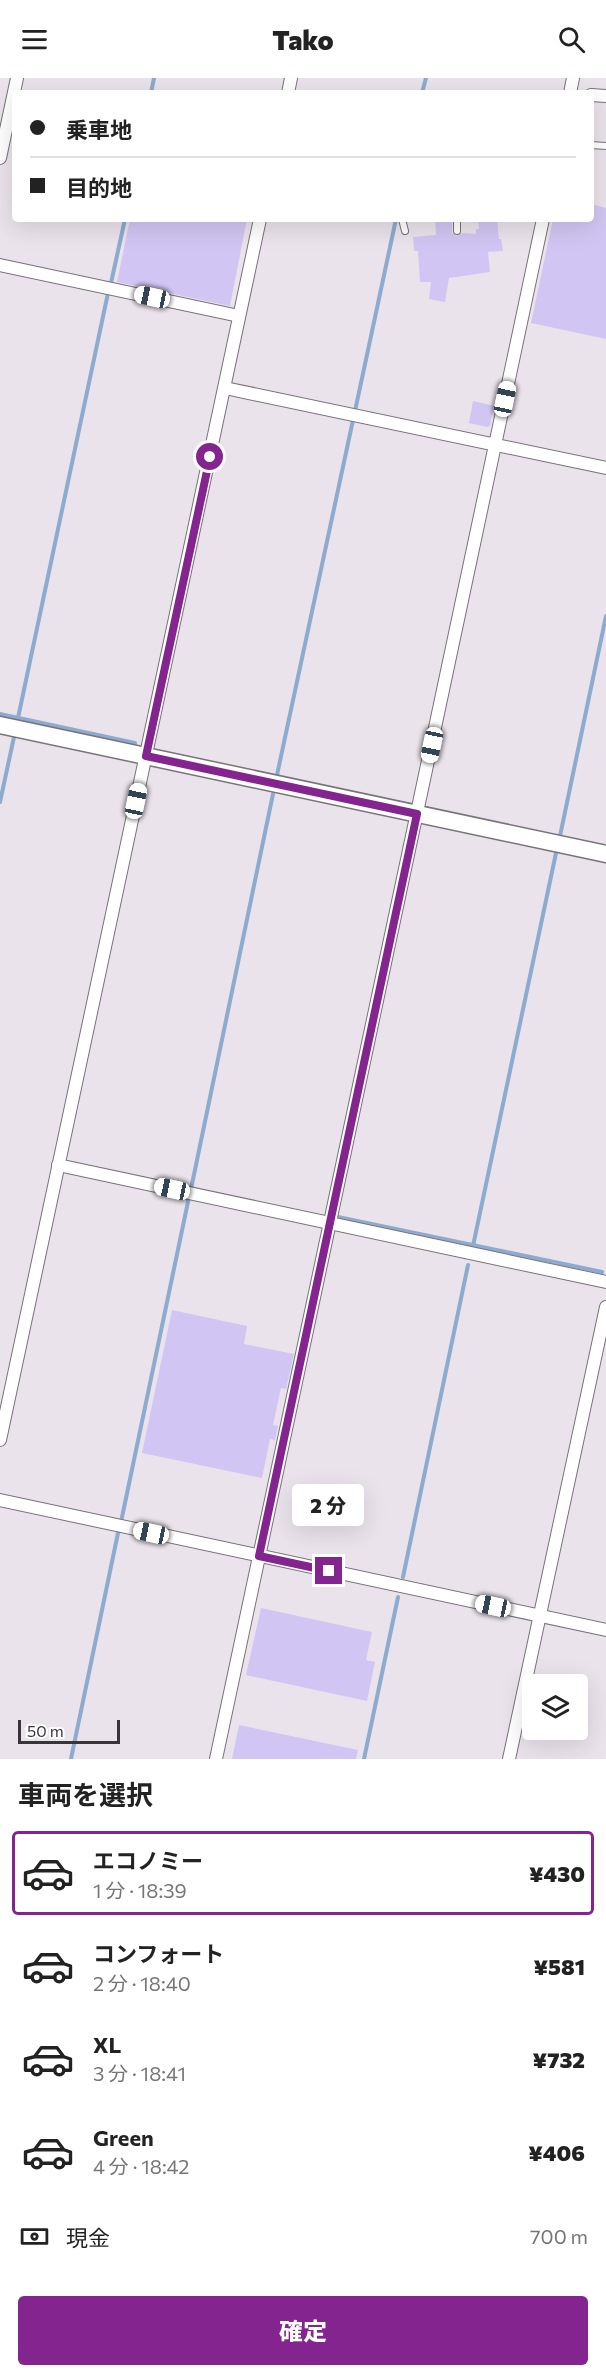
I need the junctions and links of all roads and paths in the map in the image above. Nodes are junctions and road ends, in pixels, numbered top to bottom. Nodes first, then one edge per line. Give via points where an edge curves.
1 (12, 102) edge
2 (0, 158) edge
3 (259, 222) edge
4 (403, 222) edge
5 (457, 222) edge
6 (542, 222) edge
7 (405, 231) dead end
8 (457, 231) dead end
9 (0, 265) edge
10 (239, 316) junction
11 (225, 388) junction
12 (495, 444) junction
13 (606, 468) edge
14 (0, 725) edge
15 (146, 756) junction
16 (417, 814) junction
17 (606, 854) edge
18 (58, 1165) junction
19 (330, 1223) junction
20 (606, 1282) edge
21 (606, 1307) edge
22 (0, 1440) edge
23 (0, 1500) edge
24 (259, 1556) junction
25 (540, 1616) junction
26 (606, 1630) edge
27 (216, 1759) edge
28 (509, 1759) edge

1 - 2 street
3 - 10 street
4 - 7 lane
5 - 8 lane
6 - 12 street
9 - 10 street
10 - 11 street
11 - 12 street
11 - 15 street
12 - 13 street
12 - 16 street
14 - 15 street
15 - 16 street
15 - 18 street
16 - 17 street
16 - 19 street
18 - 19 street
18 - 22 street
19 - 20 street
19 - 24 street
21 - 25 street
23 - 24 street
24 - 25 street
24 - 27 street
25 - 26 street
25 - 28 street

